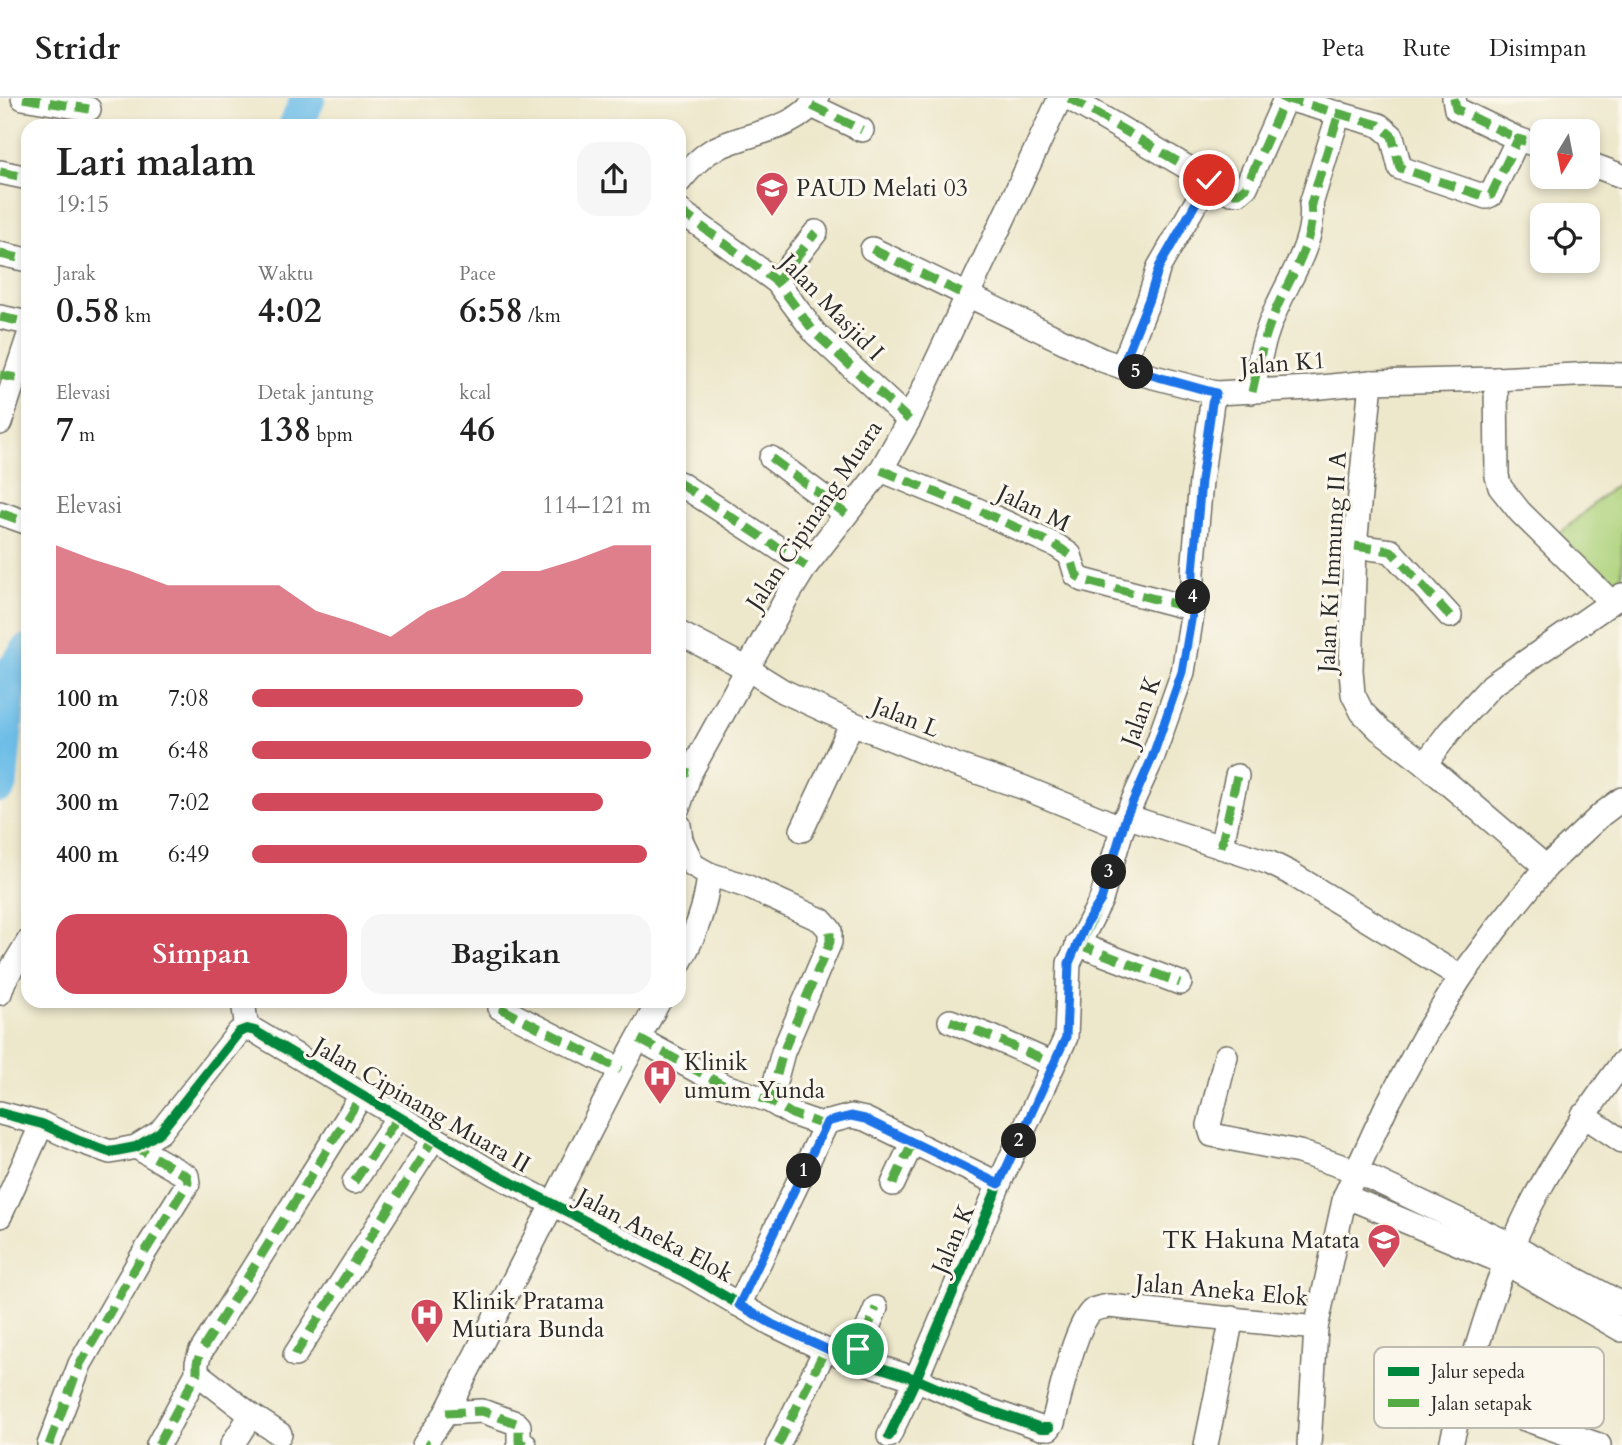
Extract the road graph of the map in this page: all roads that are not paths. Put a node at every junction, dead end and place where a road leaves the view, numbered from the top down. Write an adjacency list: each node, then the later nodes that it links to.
1 (23, 98): 6 (street)
2 (1284, 98): 7 (street); 16 (street)
3 (1454, 98): 9 (street)
4 (1055, 101): 16 (street); 23 (street, Jalan Cipinang Muara)
5 (814, 102): 8 (street); 13 (street)
6 (89, 111)
7 (1339, 113): 10 (street); 32 (street)
8 (862, 130)
9 (1530, 143)
10 (1530, 144)
11 (1600, 168): 15 (street)
12 (0, 172): 14 (street)
13 (686, 174)
14 (21, 176)
15 (1622, 176)
16 (1209, 180): 27 (street)
17 (686, 215): 22 (street, Jalan Masjid I)
18 (816, 232): 22 (street)
19 (872, 249): 23 (street, Jalan K1)
20 (0, 254): 21 (street)
21 (21, 258)
22 (777, 282): 34 (street, Jalan Masjid I)
23 (965, 295): 27 (street, Jalan K1); 34 (street, Jalan Cipinang Muara)
24 (0, 317): 25 (street)
25 (21, 322)
26 (21, 352): 29 (street)
27 (1122, 367): 33 (street, Jalan K1)
28 (1622, 375): 30 (street, Jalan K1)
29 (8, 377): 35 (street)
30 (1496, 379): 31 (street, Jalan K1); 44 (street)
31 (1371, 382): 32 (street, Jalan K1); 42 (street, Jalan Ki Immung II A)
32 (1252, 392): 33 (street, Jalan K1)
33 (1216, 393): 45 (street, Jalan K)
34 (909, 420): 37 (street, Jalan Cipinang Muara)
35 (0, 423)
36 (771, 458): 40 (street)
37 (881, 470): 40 (street, Jalan Cipinang Muara); 45 (street, Jalan M)
38 (686, 488): 43 (street)
39 (0, 513): 41 (street)
40 (846, 514): 43 (street, Jalan Cipinang Muara)
41 (21, 520)
42 (1355, 546): 46 (street); 50 (street, Jalan Ki Immung II A)
43 (806, 566): 48 (street, Jalan Cipinang Muara)
44 (1616, 598): 50 (street)
45 (1193, 609): 54 (street, Jalan K)
46 (1450, 615)
47 (686, 637): 48 (street, Jalan L)
48 (746, 668): 49 (street, Jalan L); 51 (street, Jalan Cipinang Muara)
49 (852, 723): 54 (street, Jalan L); 55 (street)
50 (1424, 764): 58 (street, Jalan Ki Immung II A)
51 (686, 769)
52 (1237, 776): 56 (street)
53 (1622, 799): 58 (street, Jalan Aneka Elok)
54 (1124, 822): 56 (street, Jalan L); 60 (street, Jalan K)
55 (802, 830)
56 (1222, 847): 63 (street, Jalan L)
57 (686, 850): 59 (street)
58 (1546, 867): 63 (street, Jalan Aneka Elok)
59 (709, 874): 61 (street); 77 (street)
60 (1077, 944): 64 (street); 74 (street, Jalan K)
61 (686, 951)
62 (21, 953): 65 (street)
63 (1461, 977): 87 (street, Jalan Aneka Elok)
64 (1180, 983)
65 (0, 993)
66 (244, 1008): 70 (street)
67 (500, 1008): 75 (street)
68 (655, 1008): 71 (street)
69 (950, 1021): 74 (street)
70 (247, 1029): 76 (street, Jalan Cipinang Muara II); 86 (street)
71 (639, 1038): 75 (street); 77 (street)
72 (1226, 1056): 87 (street)
73 (1622, 1063): 79 (street)
74 (1053, 1064): 90 (street, Jalan K)
75 (621, 1070): 92 (street)
76 (361, 1096): 80 (street, Jalan Cipinang Muara II); 105 (street)
77 (770, 1101): 81 (street)
78 (0, 1113): 82 (street)
79 (1583, 1115): 85 (street); 94 (street)
80 (398, 1117): 83 (street, Jalan Cipinang Muara II); 88 (street)
81 (827, 1122): 84 (street); 96 (street)
82 (42, 1124): 86 (street); 93 (street)
83 (434, 1138): 92 (street, Jalan Cipinang Muara II); 103 (street)
84 (913, 1141): 89 (street); 90 (street)
85 (1622, 1141)
86 (136, 1147): 114 (street)
87 (1356, 1171): 91 (street, Jalan Aneka Elok); 94 (street)
88 (354, 1182)
89 (893, 1184)
90 (999, 1184): 106 (street, Jalan K)
91 (1345, 1196): 94 (street); 99 (street, Jalan Aneka Elok)
92 (552, 1204): 96 (street, Jalan Aneka Elok); 107 (street)
93 (0, 1216)
94 (1511, 1255): 95 (street); 100 (street); 101 (street)
95 (1622, 1304)
96 (739, 1305): 102 (street, Jalan Aneka Elok)
97 (876, 1308): 104 (street)
98 (1233, 1318): 99 (street, Jalan Aneka Elok); 112 (street, Jalan Aneka Elok); 119 (street)
99 (1316, 1328): 120 (street)
100 (1622, 1330)
101 (1479, 1347)
102 (825, 1350): 104 (street, Jalan Aneka Elok); 118 (street)
103 (295, 1355)
104 (853, 1361): 106 (street, Jalan Aneka Elok)
105 (197, 1373): 108 (street); 115 (street)
106 (916, 1379): 111 (street, Jalan K); 112 (street, Jalan Aneka Elok)
107 (446, 1413): 113 (street); 117 (street)
108 (251, 1415): 110 (street); 116 (street)
109 (1550, 1428): 121 (street)
110 (280, 1434)
111 (889, 1436)
112 (1049, 1436)
113 (425, 1444)
114 (49, 1445)
115 (158, 1445)
116 (232, 1445)
117 (525, 1445)
118 (778, 1445)
119 (1206, 1445)
120 (1309, 1445)
121 (1599, 1445)

